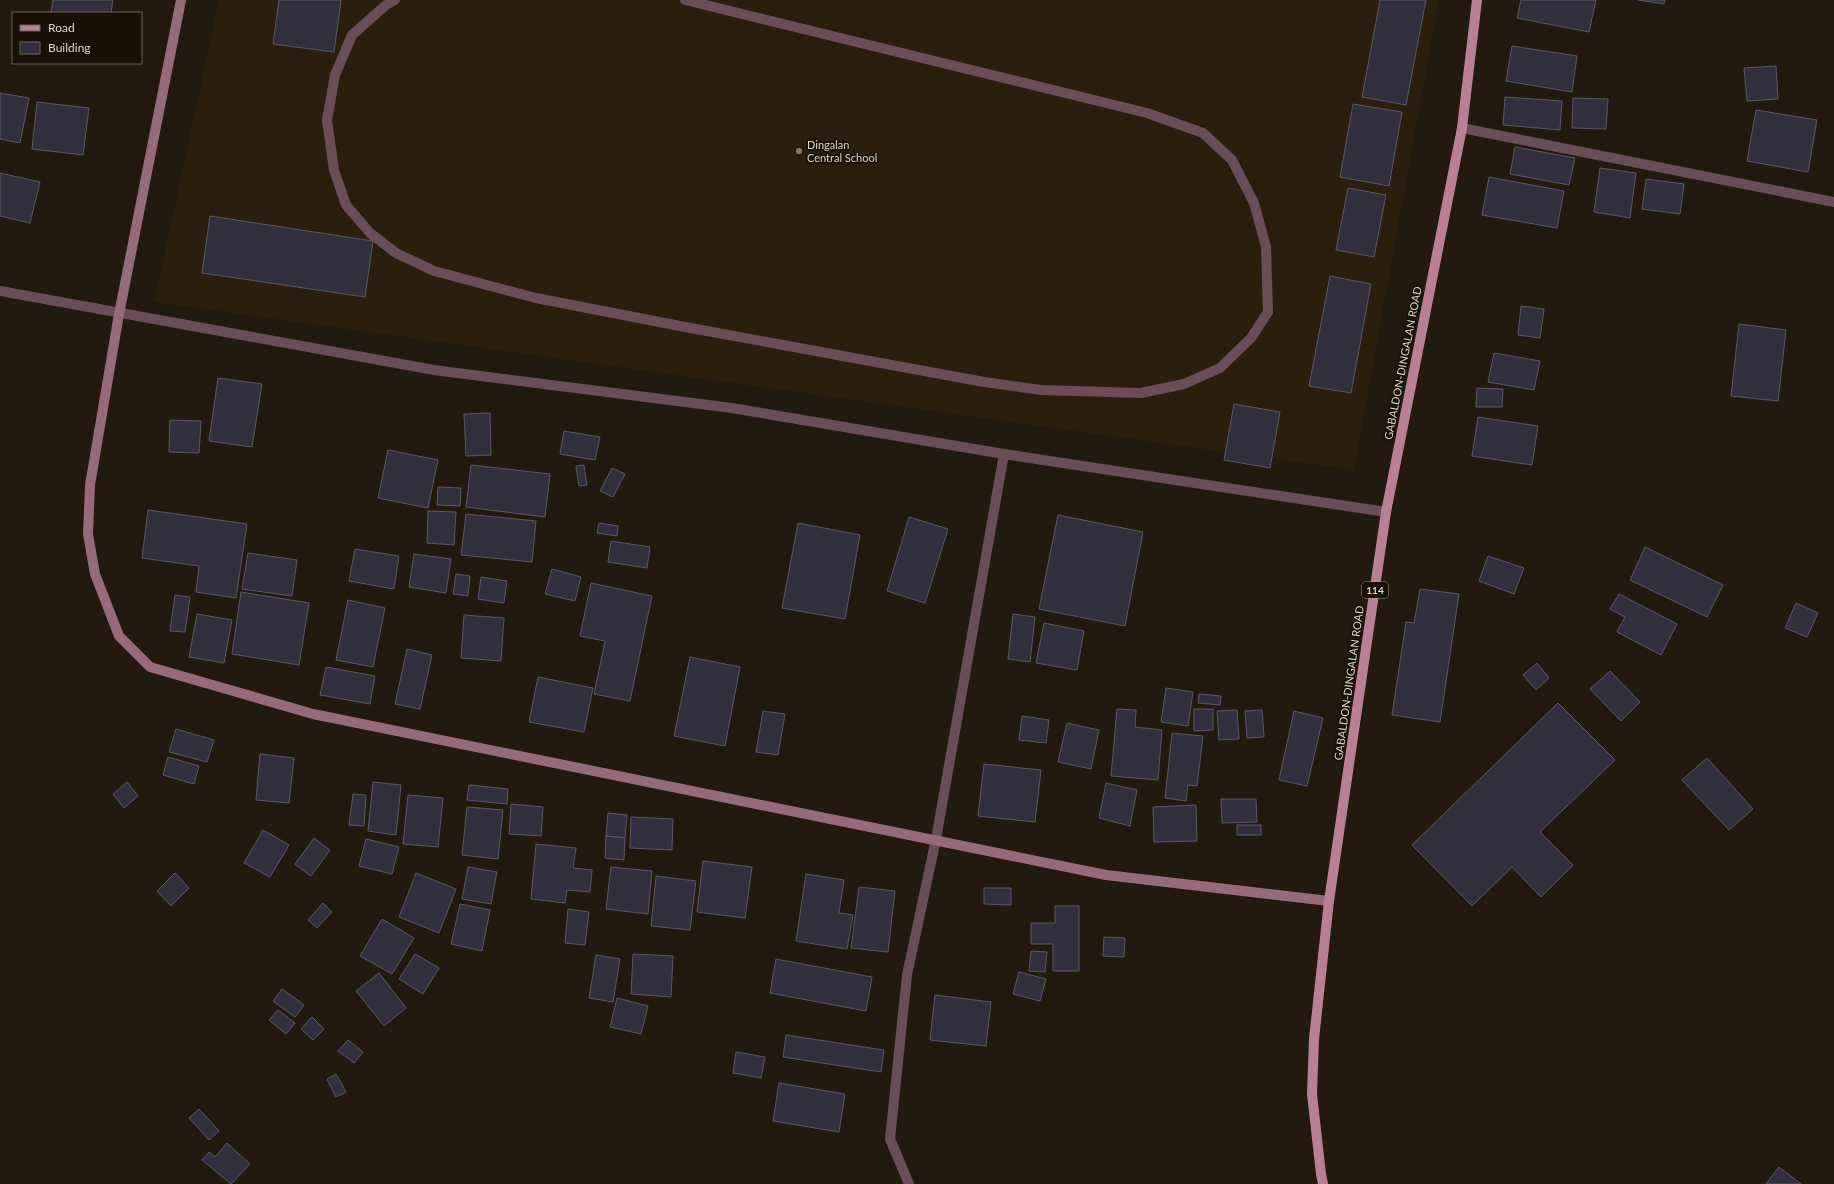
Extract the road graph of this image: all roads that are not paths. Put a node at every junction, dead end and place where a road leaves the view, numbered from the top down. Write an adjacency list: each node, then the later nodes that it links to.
1 (182, 0): 8 (street)
2 (395, 0): 4 (street)
3 (1478, 0): 5 (main road, GABALDON-DINGALAN ROAD / 114)
4 (691, 1)
5 (1462, 128): 6 (street); 10 (main road, GABALDON-DINGALAN ROAD / 114)
6 (1834, 202)
7 (0, 291): 8 (street)
8 (119, 314): 9 (street); 11 (street)
9 (1004, 454): 10 (street); 11 (street)
10 (1386, 512): 12 (main road, GABALDON-DINGALAN ROAD / 114)
11 (936, 839): 12 (street); 13 (street)
12 (1329, 901): 14 (main road, GABALDON-DINGALAN ROAD / 114)
13 (909, 1184)
14 (1323, 1184)

